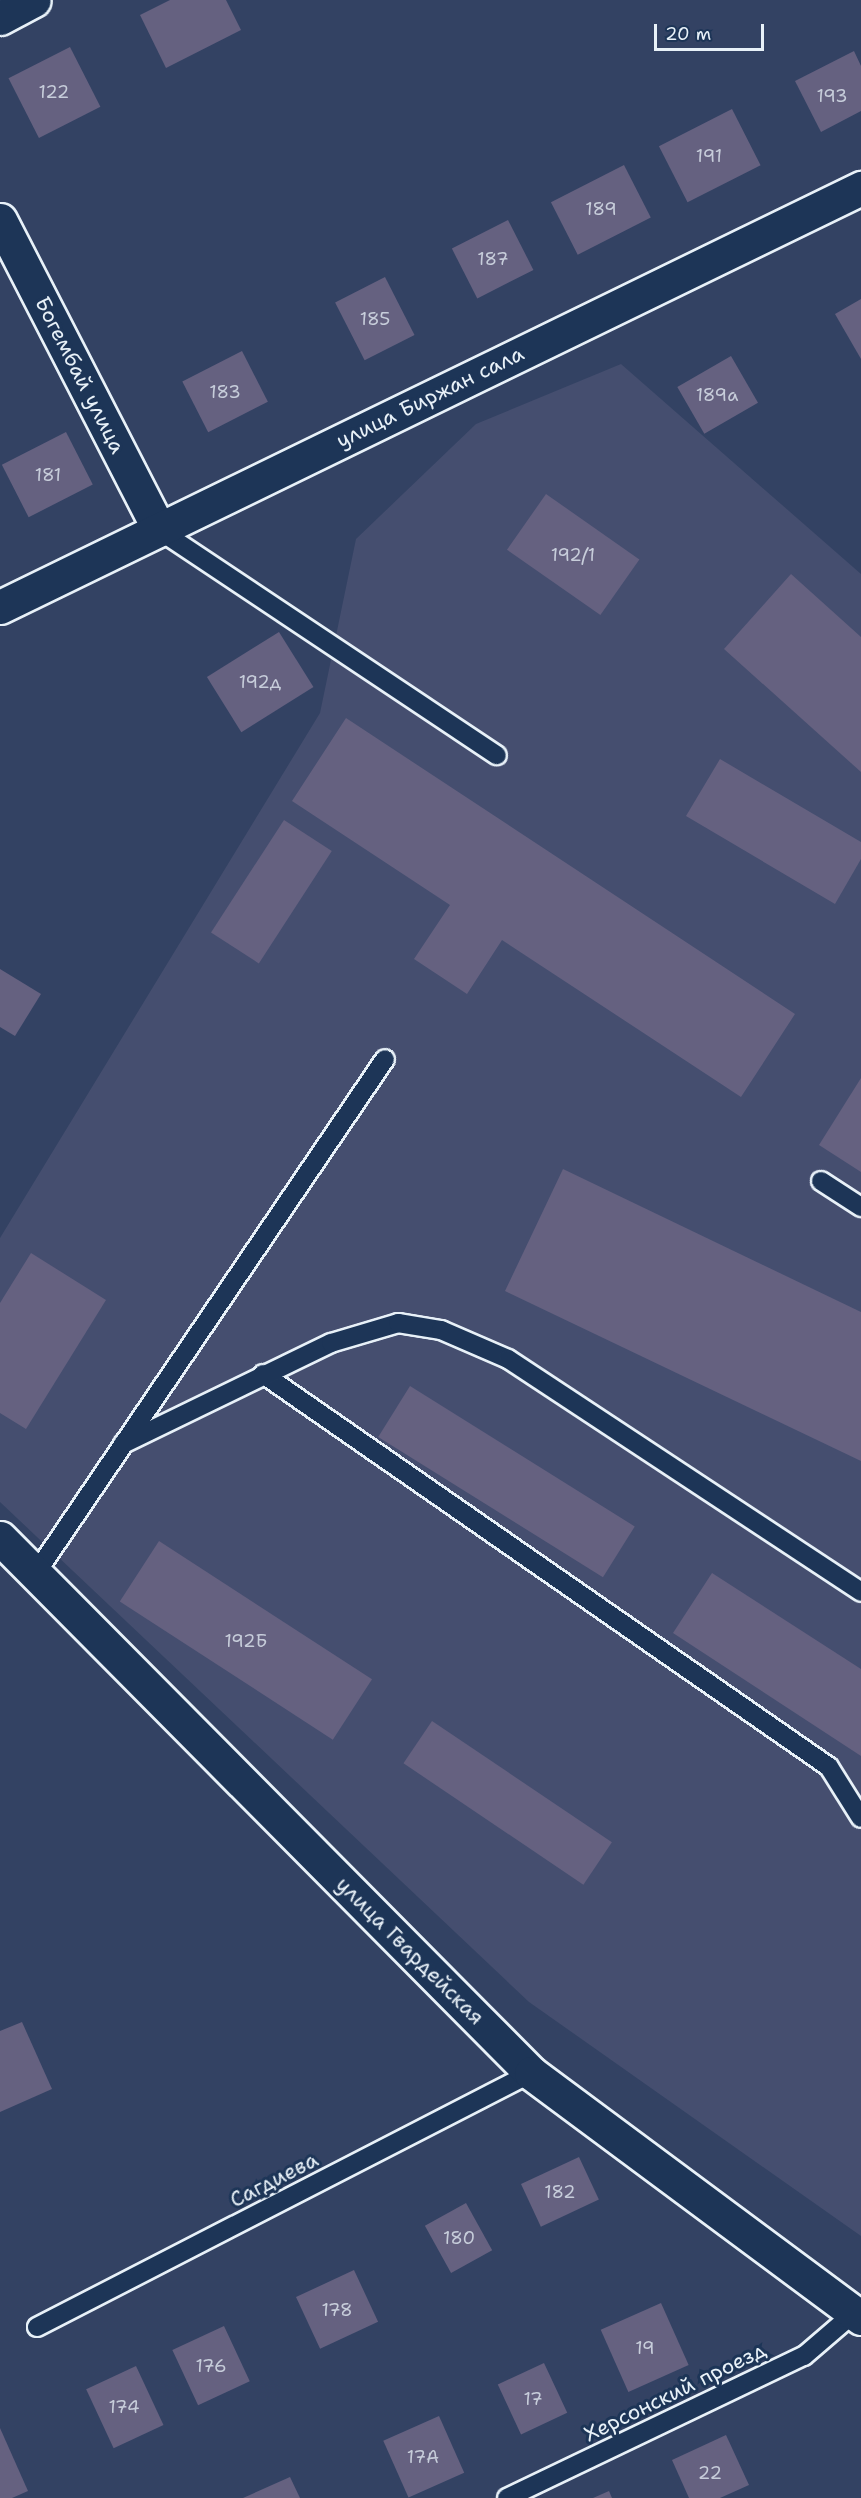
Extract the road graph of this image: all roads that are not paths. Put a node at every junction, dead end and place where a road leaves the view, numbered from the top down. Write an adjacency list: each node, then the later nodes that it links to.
1 (34, 0): 2 (street)
2 (0, 18)
3 (861, 188): 5 (street, улица Биржан сала)
4 (0, 220): 5 (street, Богембай улица)
5 (159, 530): 6 (street, улица Биржан сала); 7 (lane)
6 (0, 607)
7 (497, 755)
8 (384, 1059): 12 (lane)
9 (821, 1181): 10 (lane)
10 (861, 1207)
11 (263, 1374): 12 (lane); 15 (lane); 16 (lane)
12 (123, 1444): 14 (lane)
13 (0, 1538): 14 (street, улица Гвардейская)
14 (36, 1573): 17 (street, улица Гвардейская)
15 (861, 1592)
16 (861, 1818)
17 (531, 2073): 18 (street, улица Гвардейская); 19 (lane, Сагдиева)
18 (857, 2315): 20 (lane, Херсонский проезд)
19 (37, 2327)
20 (507, 2498)

